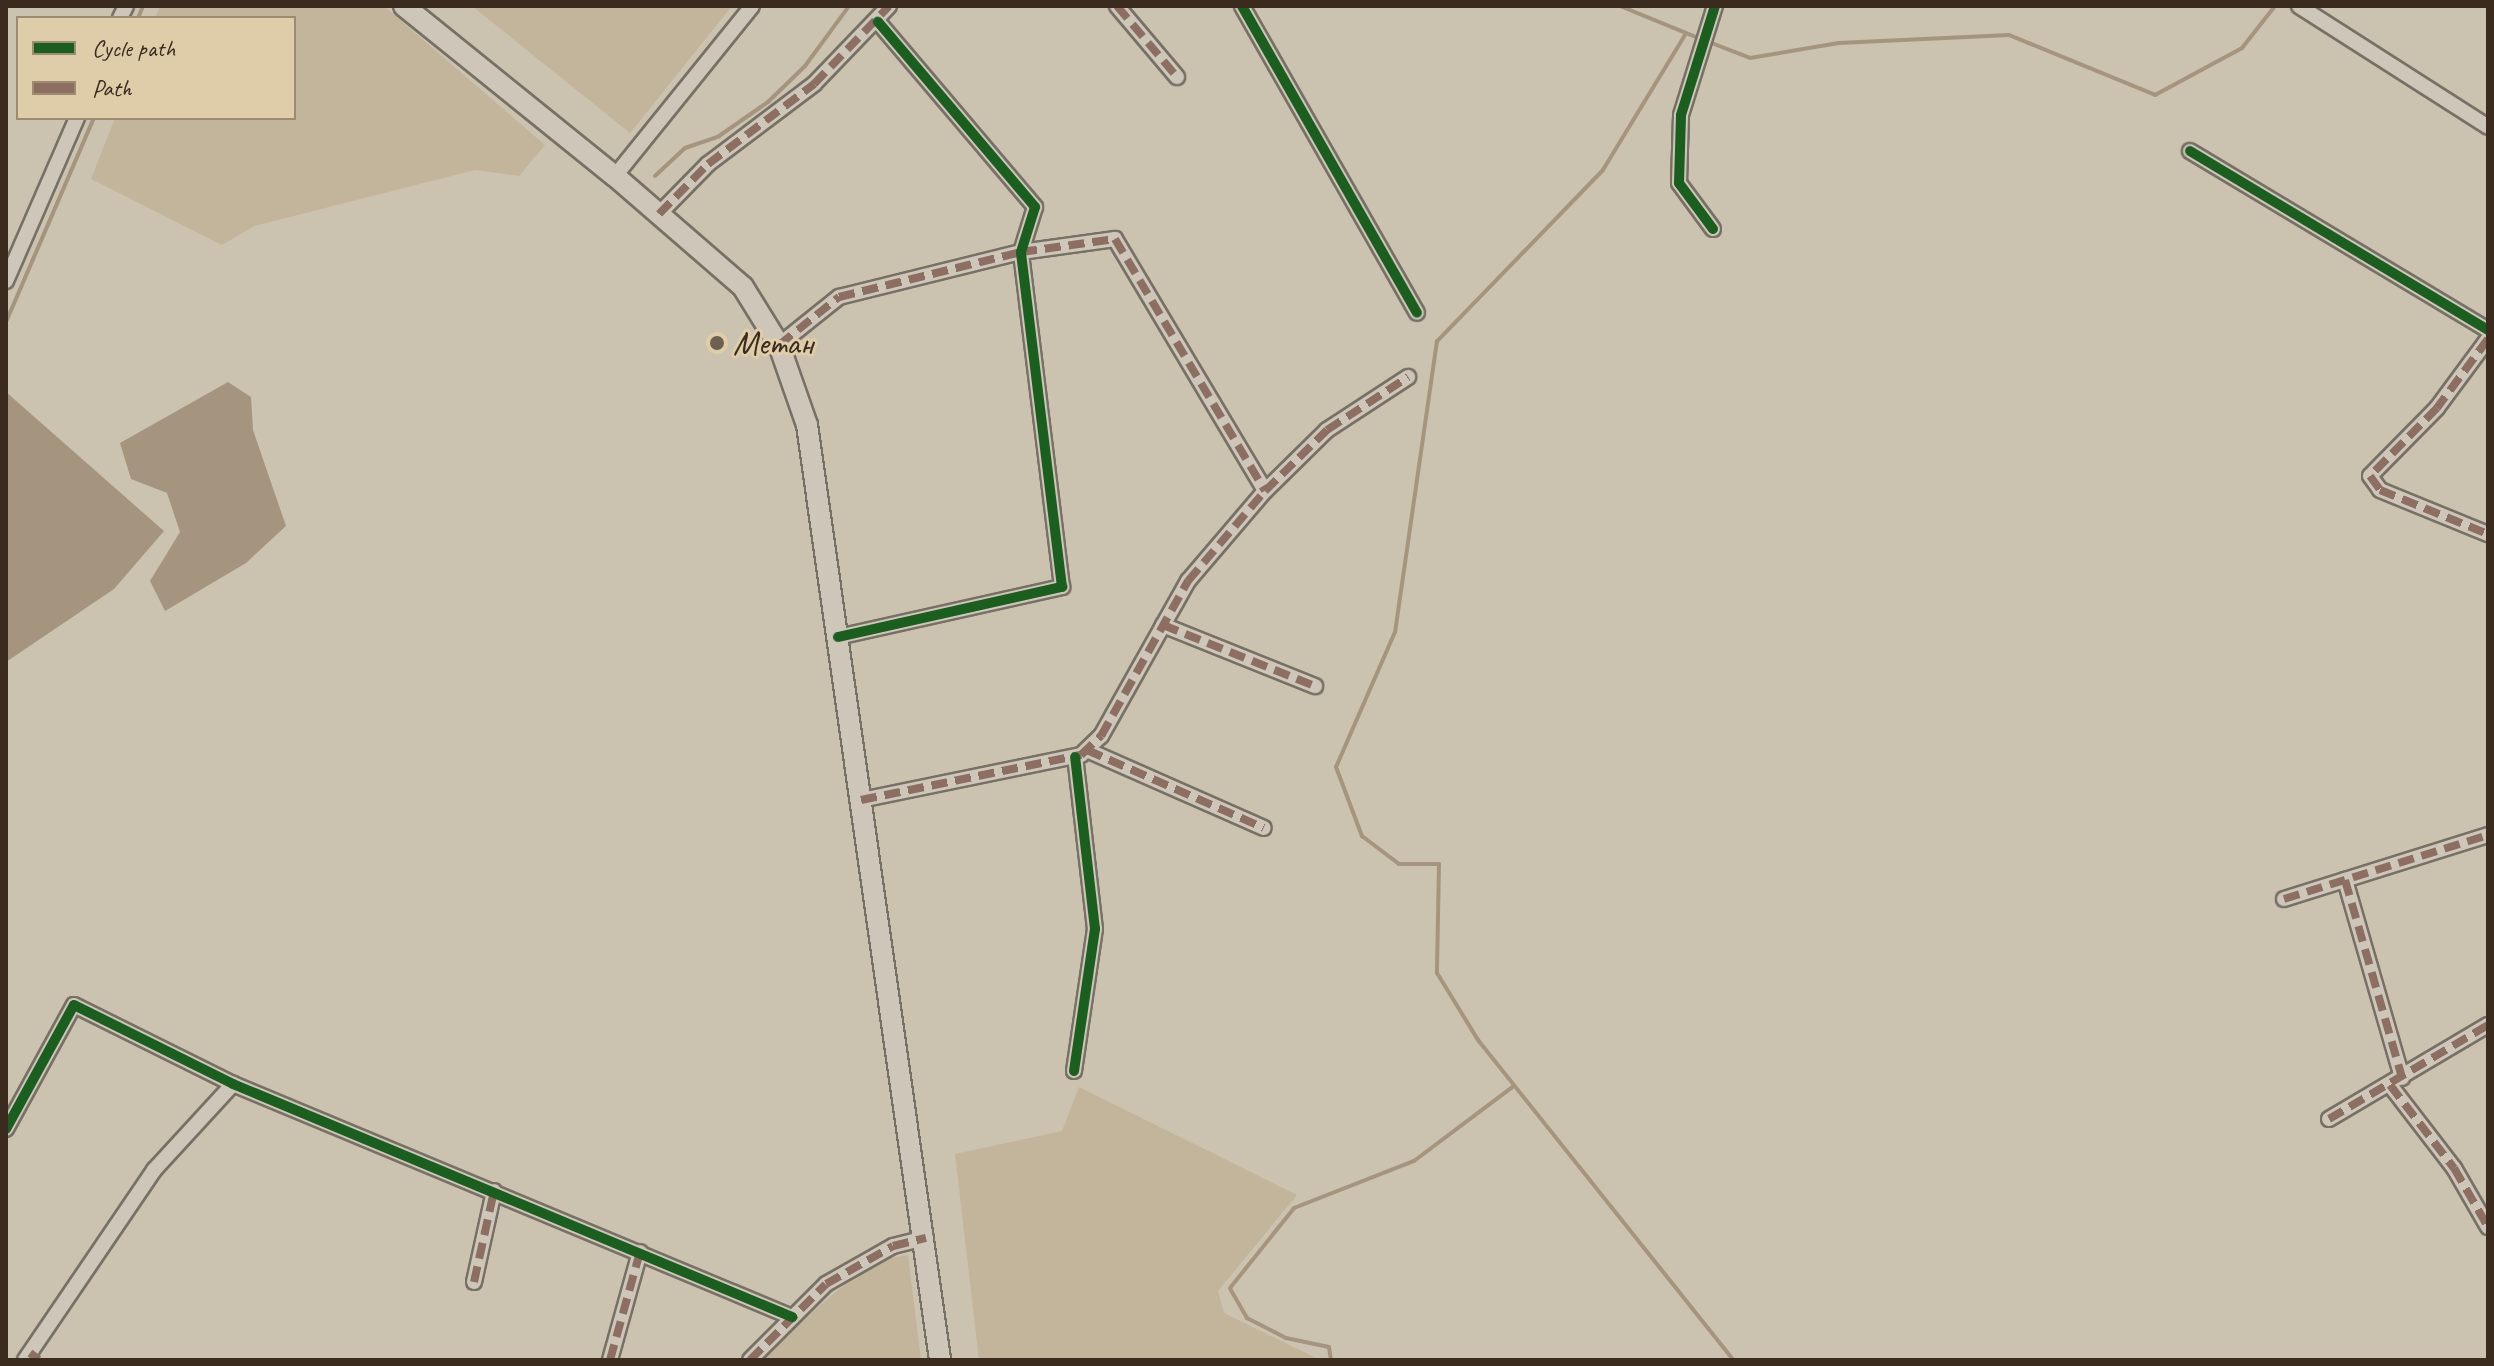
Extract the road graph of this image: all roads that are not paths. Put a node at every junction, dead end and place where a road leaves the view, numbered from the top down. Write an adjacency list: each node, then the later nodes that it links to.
1 (404, 6): 13 (main road)
2 (752, 6): 13 (street)
3 (889, 6): 8 (street)
4 (1117, 6): 9 (street)
5 (1242, 6): 18 (street)
6 (1715, 6): 15 (street)
7 (2299, 6): 11 (street)
8 (878, 22): 14 (street); 16 (street)
9 (1177, 77)
10 (76, 120): 17 (street)
11 (2488, 127)
12 (2190, 151): 19 (street)
13 (615, 176): 14 (main road)
14 (659, 214): 21 (main road)
15 (1713, 229)
16 (1021, 252): 21 (street); 23 (street); 26 (street)
17 (6, 281)
18 (1417, 313)
19 (2488, 330)
20 (2488, 339): 24 (street)
21 (779, 345): 26 (main road)
22 (1408, 377): 23 (street)
23 (1265, 491): 25 (street)
24 (2488, 534)
25 (1163, 625): 27 (street); 28 (street)
26 (838, 637): 29 (main road)
27 (1315, 686)
28 (1081, 753): 29 (street); 30 (street); 35 (street)
29 (861, 800): 42 (main road)
30 (1264, 828)
31 (2488, 835): 32 (street)
32 (2345, 880): 33 (street); 36 (street)
33 (2284, 899)
34 (2488, 1025): 36 (street)
35 (1074, 1071)
36 (2396, 1081): 38 (street); 41 (street)
37 (233, 1084): 39 (street); 40 (street); 46 (street)
38 (2329, 1119)
39 (6, 1129)
40 (494, 1191): 43 (street); 44 (street)
41 (2488, 1227)
42 (926, 1238): 45 (street); 49 (main road)
43 (640, 1252): 45 (street); 47 (street)
44 (474, 1282)
45 (792, 1317): 48 (street)
46 (31, 1358)
47 (610, 1360)
48 (750, 1360)
49 (940, 1360)

